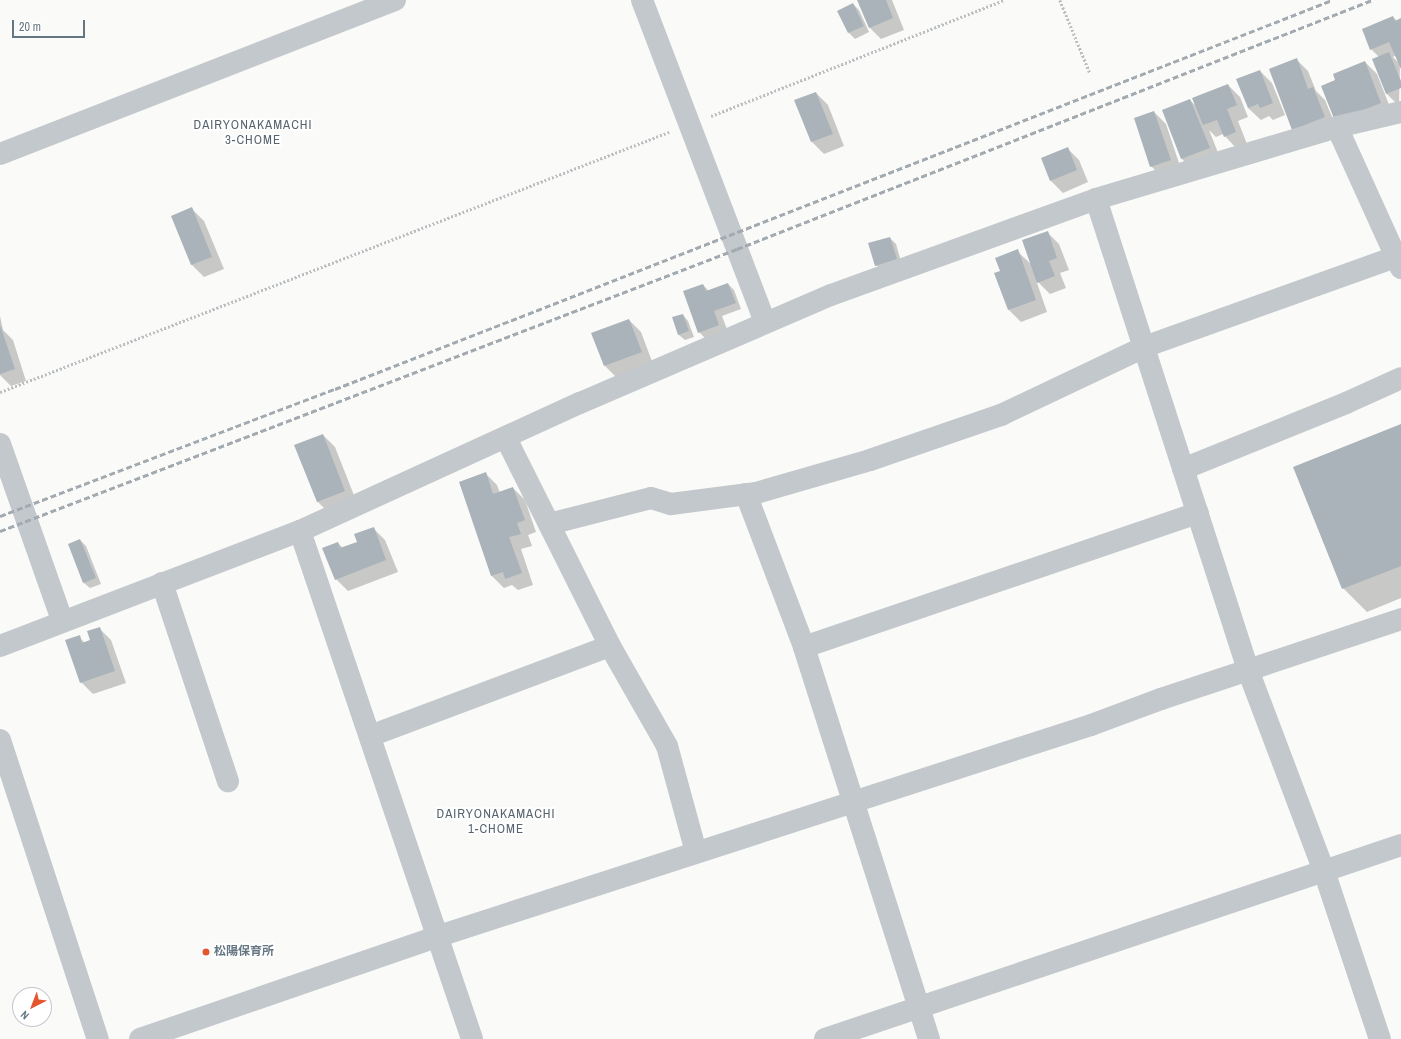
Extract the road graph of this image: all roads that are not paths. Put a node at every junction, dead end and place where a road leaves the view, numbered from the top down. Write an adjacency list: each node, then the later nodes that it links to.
1 (395, 0): 5 (street)
2 (642, 0): 9 (street)
3 (1401, 112): 4 (street)
4 (1337, 127): 6 (street); 7 (street)
5 (0, 154)
6 (1096, 199): 9 (street); 10 (street)
7 (1394, 232): 8 (street)
8 (1398, 262): 10 (street)
9 (765, 322): 12 (street)
10 (1144, 346): 14 (street); 15 (street)
11 (1401, 378): 14 (street)
12 (506, 438): 17 (street); 18 (street)
13 (0, 444): 21 (street)
14 (1184, 469): 16 (street)
15 (746, 494): 17 (street); 24 (street)
16 (1198, 513): 24 (street); 25 (street)
17 (549, 524): 23 (street)
18 (300, 531): 19 (street); 26 (street)
19 (162, 583): 21 (street); 28 (street)
20 (1401, 619): 25 (street)
21 (62, 620): 22 (street)
22 (0, 646)
23 (610, 646): 26 (street); 31 (street)
24 (804, 647): 29 (street)
25 (1248, 670): 29 (street); 32 (street)
26 (370, 736): 33 (street)
27 (0, 740): 35 (street)
28 (228, 781)
29 (852, 802): 31 (street); 34 (street)
30 (1401, 845): 32 (street)
31 (696, 852): 33 (street)
32 (1324, 871): 34 (street); 40 (street)
33 (439, 936): 36 (street); 37 (street)
34 (918, 1008): 38 (street); 39 (street)
35 (98, 1039)
36 (140, 1039)
37 (472, 1039)
38 (825, 1039)
39 (929, 1039)
40 (1380, 1039)

